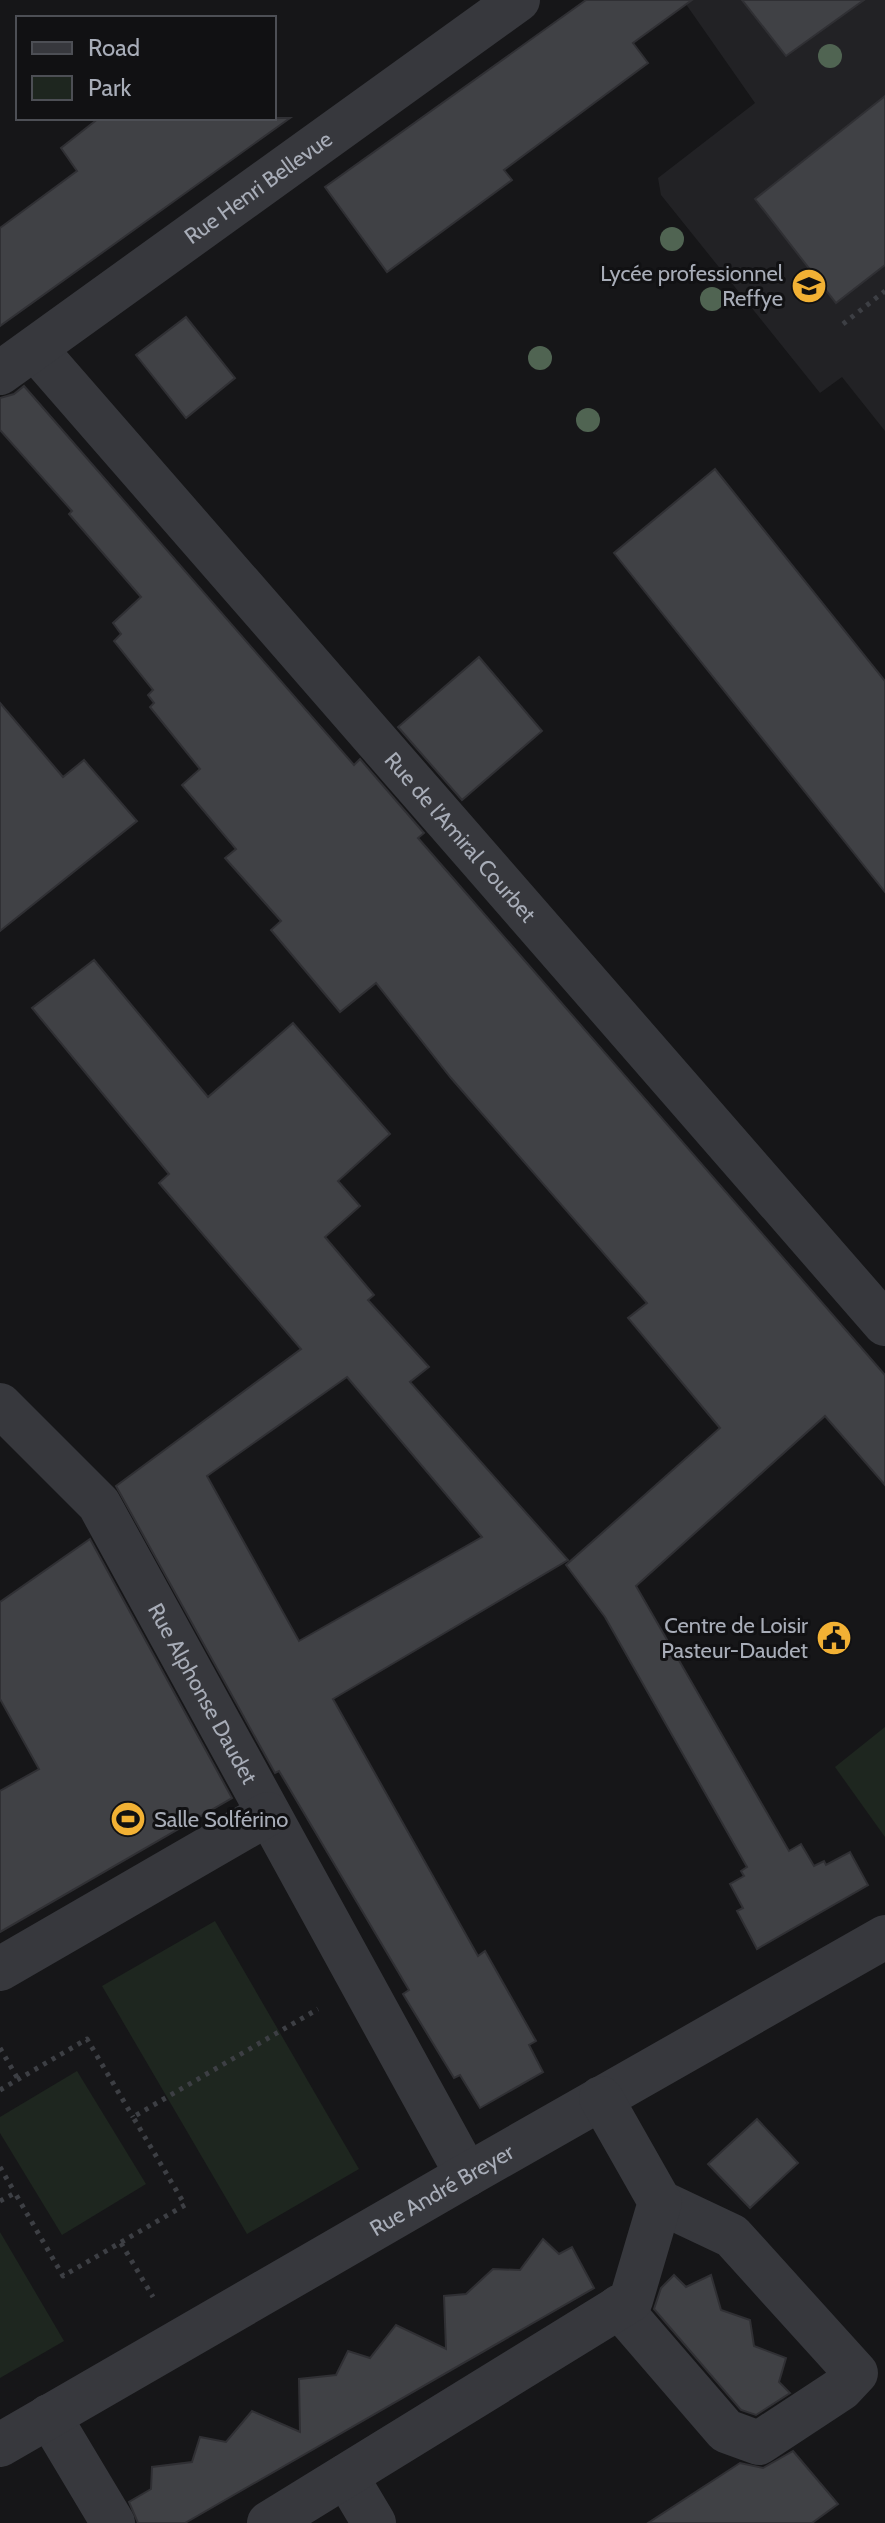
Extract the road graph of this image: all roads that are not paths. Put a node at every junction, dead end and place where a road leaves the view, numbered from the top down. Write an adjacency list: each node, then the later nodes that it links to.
1 (518, 0): 2 (street, Rue Henri Bellevue)
2 (36, 350): 3 (street, Rue Henri Bellevue); 4 (street, Rue de l'Amiral Courbet)
3 (0, 373)
4 (885, 1324)
5 (0, 1405): 6 (street, Rue Alphonse Daudet)
6 (268, 1814): 8 (street); 10 (street, Rue Alphonse Daudet)
7 (885, 1937): 9 (street, Rue André Breyer)
8 (0, 1969)
9 (601, 2098): 10 (street, Rue André Breyer); 11 (street)
10 (467, 2175): 13 (street, Rue André Breyer)
11 (660, 2202): 12 (street); 12 (street)
12 (619, 2307): 15 (street)
13 (49, 2416): 14 (street, Rue André Breyer); 16 (street)
14 (0, 2445)
15 (346, 2476): 17 (street); 18 (street)
16 (113, 2523)
17 (269, 2523)
18 (374, 2523)

